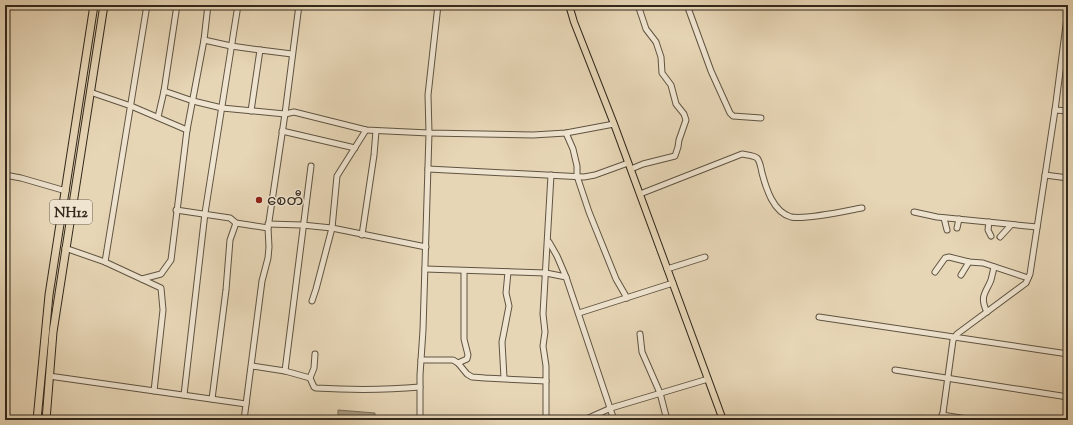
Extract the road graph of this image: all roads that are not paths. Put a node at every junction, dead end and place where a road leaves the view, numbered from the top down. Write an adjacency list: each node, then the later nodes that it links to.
1 (94, 5): 47 (highway, NH12)
2 (104, 5): 20 (highway, NH12)
3 (147, 5): 22 (street)
4 (177, 5): 19 (street)
5 (208, 5): 15 (street)
6 (238, 5): 16 (street)
7 (299, 5): 18 (street)
8 (438, 5): 35 (street)
9 (497, 5): 10 (street)
10 (510, 5)
11 (569, 5): 30 (main road)
12 (638, 5): 41 (street)
13 (687, 5): 29 (street)
14 (1068, 10): 24 (street)
15 (204, 40): 16 (street); 21 (street)
16 (231, 46): 17 (street); 23 (street)
17 (260, 50): 18 (street); 25 (street)
18 (292, 54): 27 (street)
19 (164, 91): 21 (street); 28 (street)
20 (90, 92): 22 (street); 69 (highway, NH12)
21 (193, 101): 23 (street); 31 (street)
22 (131, 106): 28 (street); 71 (street)
23 (222, 108): 25 (street); 52 (street)
24 (1055, 110): 26 (street); 42 (street)
25 (251, 111): 27 (street)
26 (1068, 111)
27 (285, 114): 32 (street); 33 (street)
28 (158, 117): 31 (street)
29 (761, 118)
30 (614, 124): 36 (street); 38 (main road)
31 (187, 130): 50 (street)
32 (366, 130): 34 (street); 37 (street)
33 (282, 131): 37 (street); 59 (street)
34 (376, 131): 35 (street); 64 (street)
35 (429, 133): 36 (street); 40 (street)
36 (566, 133): 45 (street)
37 (355, 148): 60 (street)
38 (628, 162): 41 (main road); 45 (street)
39 (311, 166): 57 (street)
40 (428, 169): 44 (street); 68 (street)
41 (630, 169): 48 (main road)
42 (1045, 174): 46 (street); 62 (street)
43 (5, 175): 47 (street)
44 (551, 175): 45 (street); 67 (street)
45 (577, 176): 85 (street)
46 (1068, 178)
47 (66, 191): 114 (highway, NH12)
48 (640, 194): 49 (street); 75 (main road)
49 (862, 208)
50 (176, 210): 52 (street); 82 (street)
51 (914, 212): 53 (street)
52 (205, 214): 56 (street); 108 (street)
53 (944, 218): 54 (street); 63 (street)
54 (959, 219): 55 (street); 61 (street)
55 (989, 222): 58 (street); 65 (street)
56 (236, 223): 59 (street); 110 (street)
57 (302, 225): 59 (street); 60 (street); 98 (street)
58 (1011, 225): 62 (street); 66 (street)
59 (268, 226): 96 (street)
60 (332, 228): 64 (street); 86 (street)
61 (957, 228)
62 (1037, 228): 83 (street)
63 (947, 230)
64 (362, 235): 68 (street)
65 (991, 236)
66 (1000, 237)
67 (548, 241): 79 (street); 81 (street)
68 (426, 247): 74 (street)
69 (65, 248): 71 (street); 99 (highway, NH12)
70 (705, 257): 75 (street)
71 (104, 262): 82 (street)
72 (969, 262): 73 (street); 78 (street); 80 (street)
73 (994, 267): 83 (street); 87 (street)
74 (425, 269): 76 (street); 94 (street)
75 (667, 269): 84 (main road)
76 (464, 271): 77 (street); 95 (street)
77 (508, 272): 79 (street); 101 (street)
78 (934, 272)
79 (546, 274): 81 (street); 104 (street)
80 (961, 275)
81 (566, 277): 88 (street)
82 (142, 278): 106 (street)
83 (1028, 278): 87 (street)
84 (673, 283): 85 (street); 103 (main road)
85 (627, 298): 88 (street)
86 (312, 301)
87 (987, 312): 91 (street)
88 (579, 313): 112 (street)
89 (820, 317): 91 (street)
90 (640, 334): 107 (street)
91 (955, 337): 93 (street); 102 (street)
92 (315, 354): 100 (street)
93 (1068, 354)
94 (421, 360): 95 (street); 105 (street)
95 (458, 363): 101 (street)
96 (252, 366): 98 (street); 111 (street)
97 (895, 370): 102 (street)
98 (285, 371): 100 (street)
99 (49, 376): 106 (street); 115 (highway, NH12)
100 (310, 378): 105 (street)
101 (504, 378): 104 (street)
102 (948, 378): 109 (street); 113 (street)
103 (708, 379): 107 (street); 122 (main road)
104 (546, 381): 118 (street)
105 (420, 387): 117 (street)
106 (154, 391): 108 (street)
107 (660, 393): 112 (street); 121 (street)
108 (184, 395): 110 (street)
109 (1068, 397)
110 (212, 400): 111 (street)
111 (246, 404): 116 (street)
112 (611, 408): 119 (street); 120 (street)
113 (942, 418): 123 (street)
114 (37, 420)
115 (46, 420)
116 (244, 420)
117 (420, 420)
118 (546, 420)
119 (584, 420)
120 (614, 420)
121 (667, 420)
122 (724, 420)
123 (973, 420)

